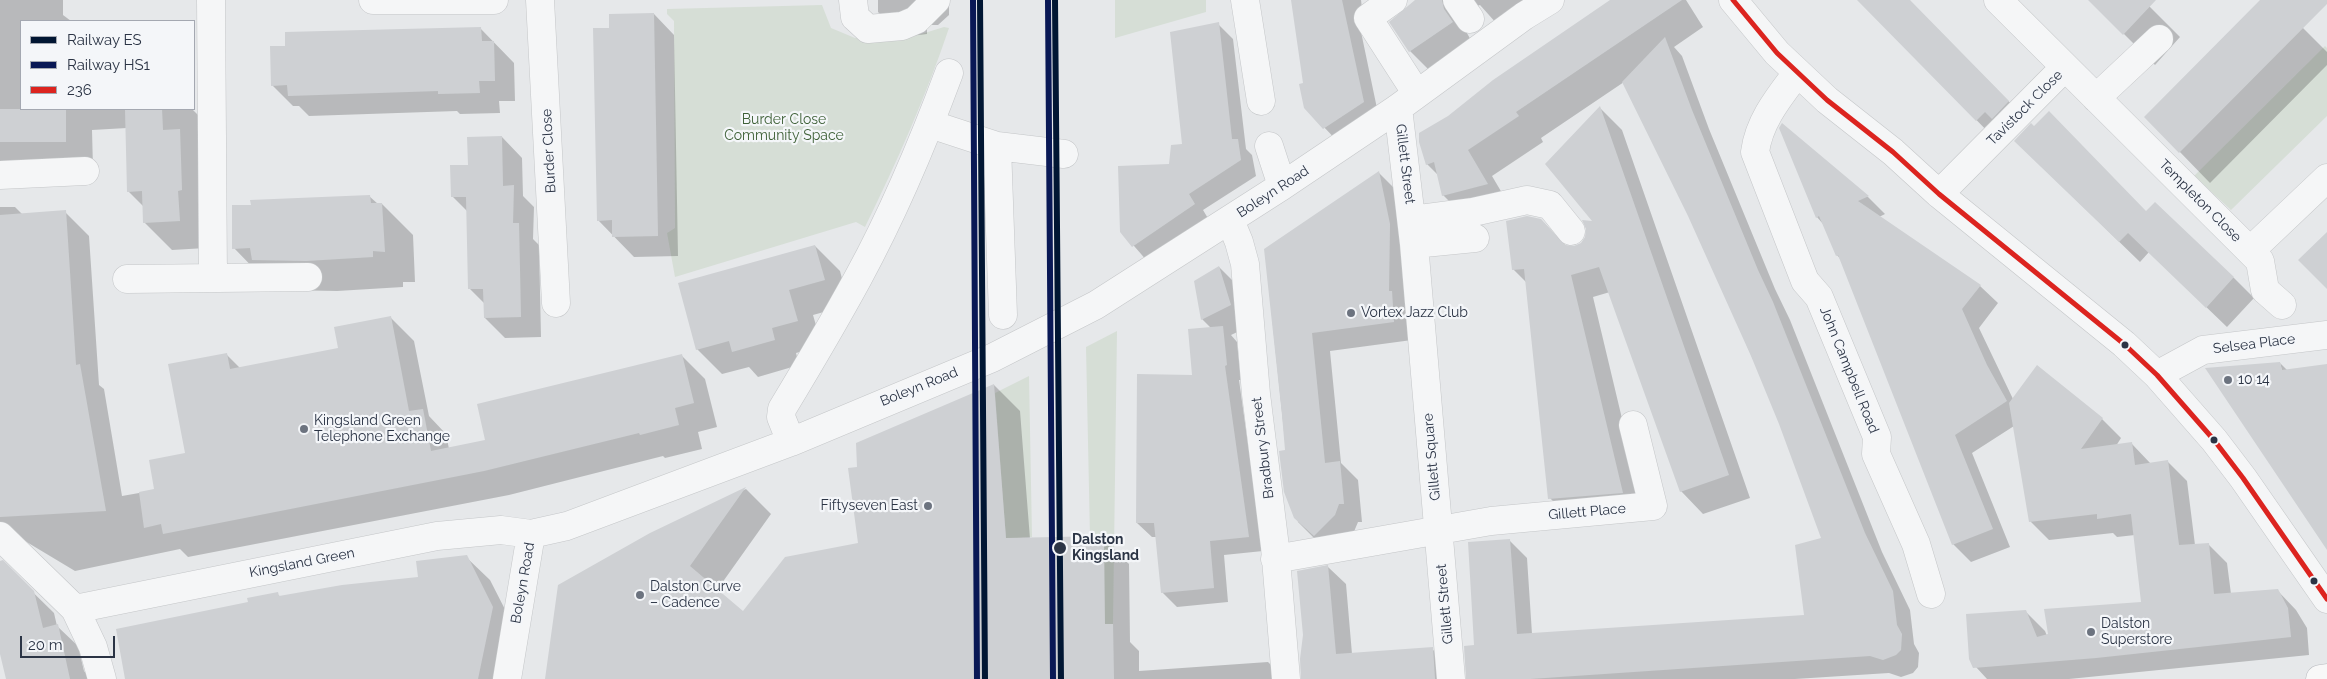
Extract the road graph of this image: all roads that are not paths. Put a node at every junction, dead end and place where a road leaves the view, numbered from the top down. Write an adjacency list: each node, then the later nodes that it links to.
1 (211, 0): 33 (street)
2 (373, 0): 3 (street)
3 (494, 0)
4 (540, 0): 37 (street, Burder Close)
5 (853, 0): 6 (street)
6 (936, 0)
7 (1245, 0): 17 (street)
8 (1393, 0): 18 (street)
9 (1550, 0): 18 (street, Boleyn Road)
10 (1732, 0): 15 (street)
11 (1998, 0): 13 (street, Tavistock Close)
12 (2160, 40): 16 (street)
13 (2065, 67): 16 (street, Templeton Close); 27 (street, Tavistock Close)
14 (949, 73): 19 (street)
15 (1797, 73): 27 (street); 47 (street, John Campbell Road)
16 (2096, 98): 32 (street, Templeton Close)
17 (1260, 101)
18 (1407, 101): 26 (street, Boleyn Road); 30 (street, Gillett Street)
19 (930, 124): 20 (street); 42 (street)
20 (997, 146): 22 (street); 38 (street)
21 (1269, 146): 26 (street)
22 (1064, 154)
23 (84, 171): 24 (street)
24 (0, 174)
25 (2327, 178): 32 (street, Templeton Close)
26 (1282, 186): 28 (street, Boleyn Road)
27 (1938, 194): 40 (street)
28 (1230, 220): 42 (street, Boleyn Road); 46 (street, Bradbury Street)
29 (1571, 231): 30 (street)
30 (1413, 232): 31 (street); 43 (street, Gillett Square)
31 (1475, 238)
32 (2250, 250): 36 (street)
33 (213, 276): 34 (street); 35 (street)
34 (308, 277)
35 (127, 279)
36 (2268, 297)
37 (556, 303)
38 (1003, 315)
39 (2327, 335): 40 (street, Selsea Place)
40 (2157, 375): 48 (street)
41 (1633, 425): 43 (street, Gillett Place)
42 (791, 442): 44 (street, Boleyn Road)
43 (1438, 530): 46 (street); 54 (street, Gillett Street)
44 (531, 534): 49 (street, Kingsland Green); 52 (street, Boleyn Road)
45 (0, 536): 49 (street)
46 (1275, 559): 53 (street, Bradbury Street)
47 (1931, 594)
48 (2327, 600)
49 (75, 609): 51 (street)
50 (2327, 678): 55 (highway)
51 (102, 679)
52 (507, 679)
53 (1286, 679)
54 (1451, 679)
55 (2320, 679)

